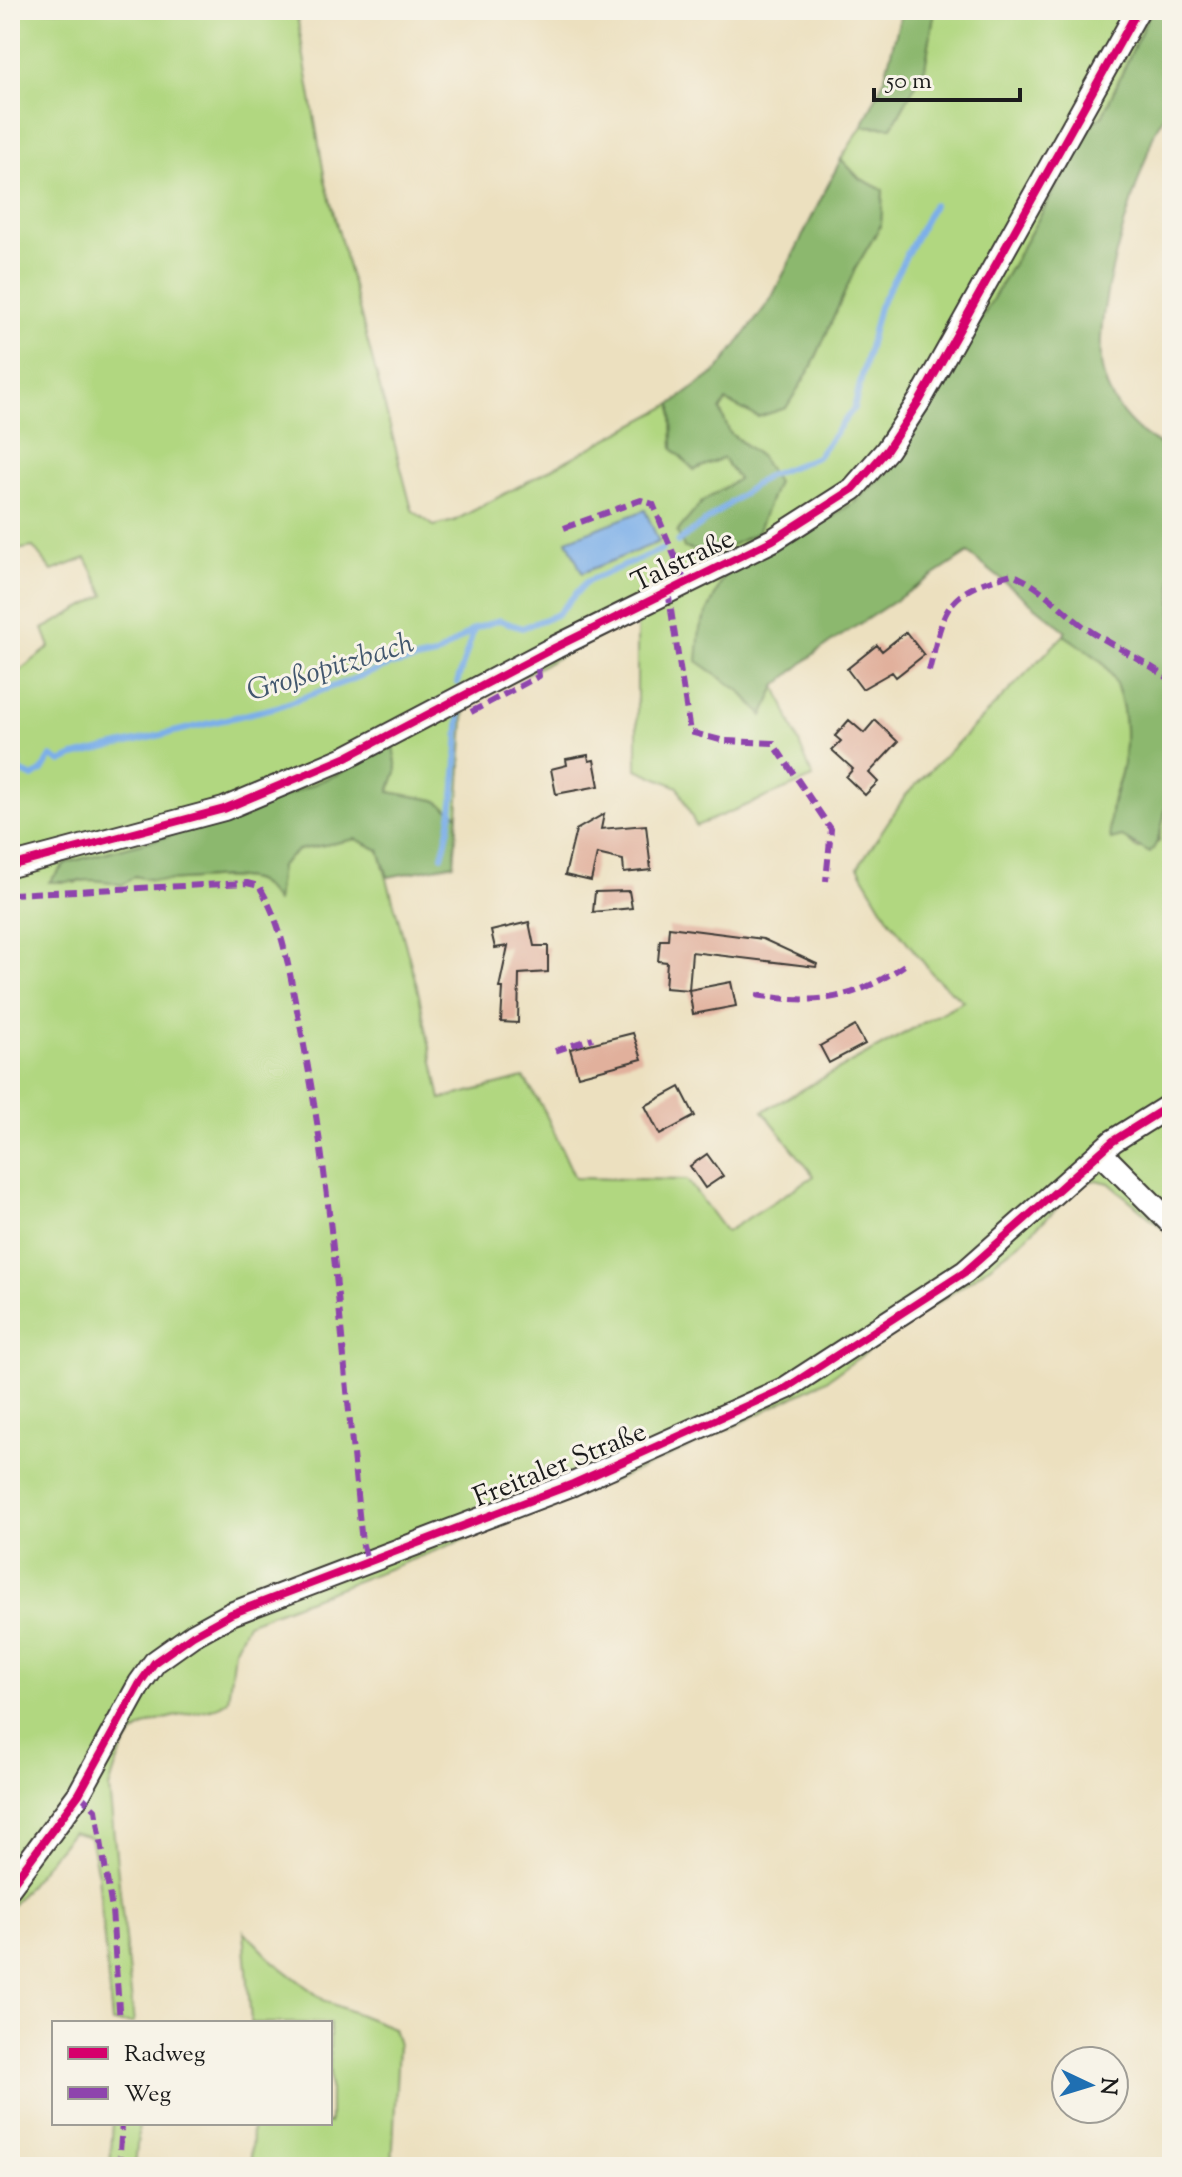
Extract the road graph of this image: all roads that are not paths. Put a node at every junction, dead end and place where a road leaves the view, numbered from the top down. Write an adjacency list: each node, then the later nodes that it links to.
1 (1138, 10): 2 (street, Talstraße)
2 (10, 866)
3 (1172, 1104): 4 (street, Freitaler Straße)
4 (1100, 1152): 5 (street); 6 (street, Freitaler Straße)
5 (1172, 1224)
6 (10, 1887)

